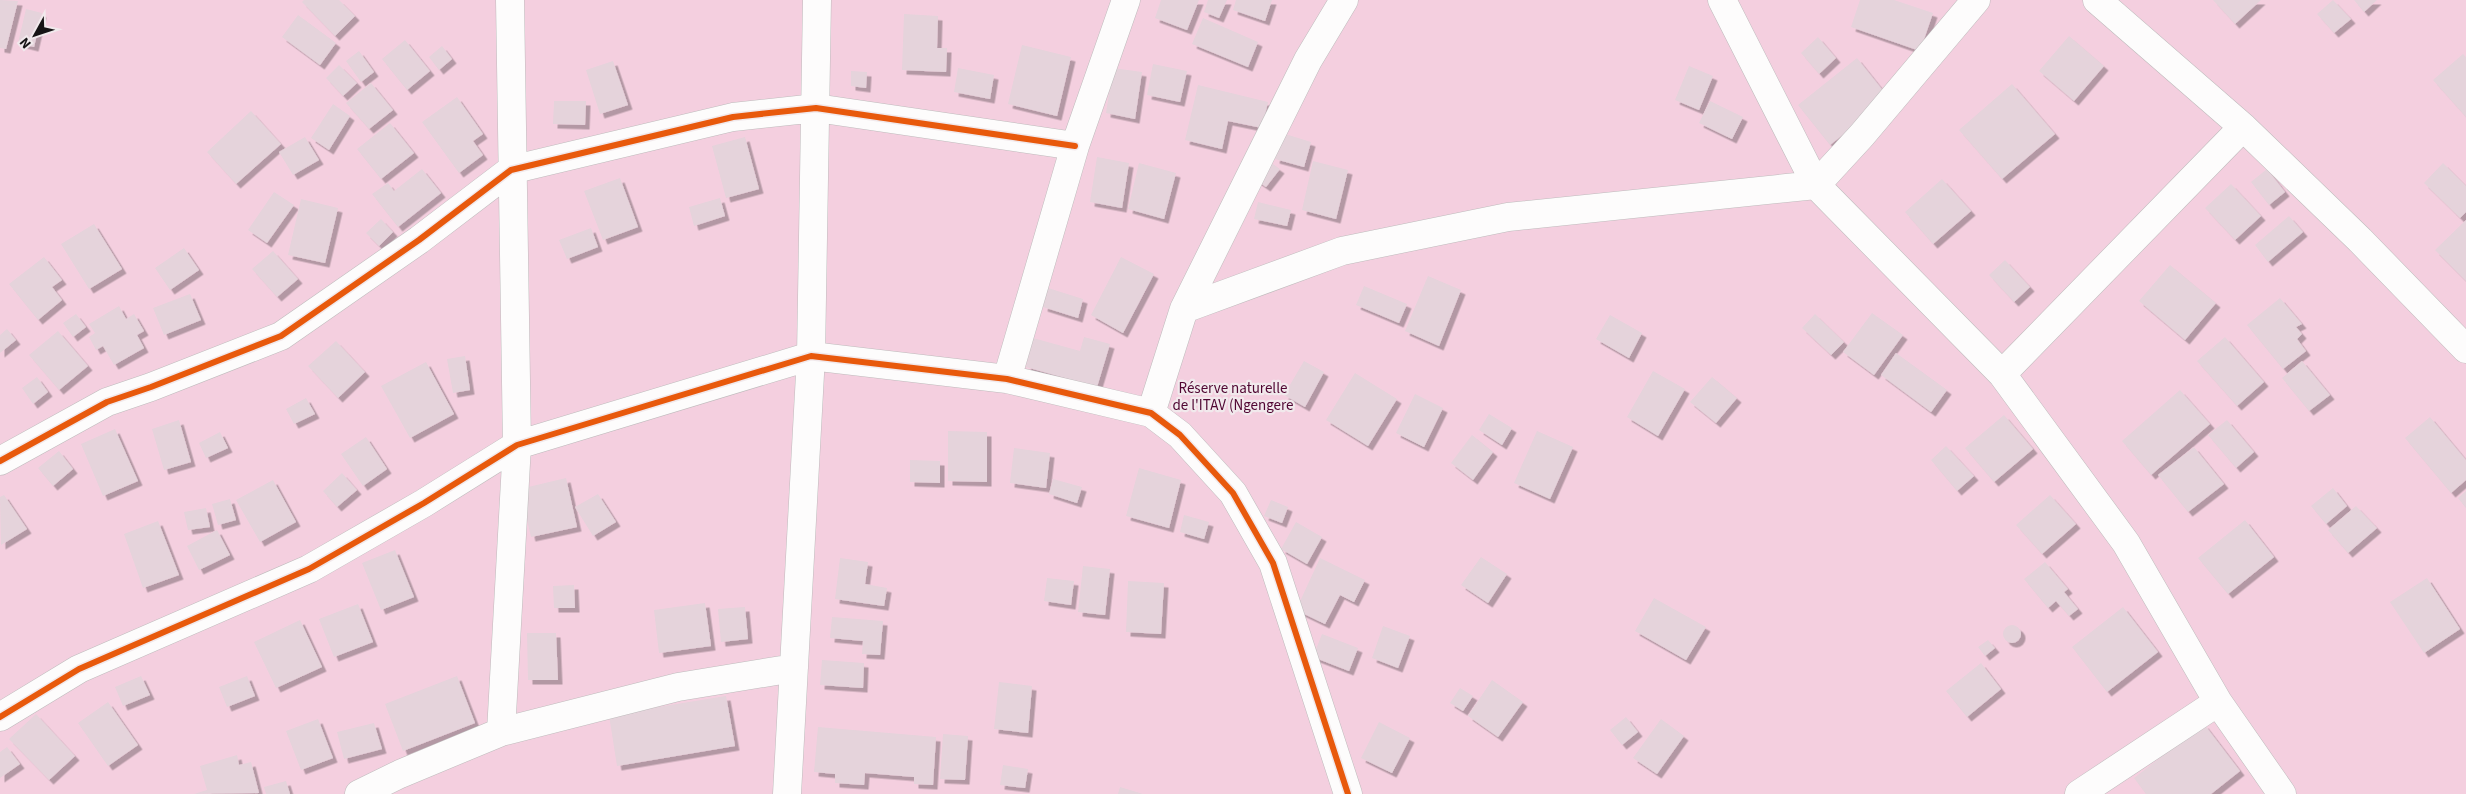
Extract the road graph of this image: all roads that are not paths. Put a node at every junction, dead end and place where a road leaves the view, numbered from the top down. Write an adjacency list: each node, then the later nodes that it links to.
1 (510, 0): 11 (street)
2 (817, 0): 8 (street)
3 (1126, 0): 10 (street)
4 (1344, 0): 13 (street)
5 (1722, 0): 12 (street)
6 (1976, 0): 12 (street)
7 (2097, 0): 9 (street)
8 (816, 108): 10 (street); 11 (street); 15 (street)
9 (2243, 127): 14 (street); 16 (street)
10 (1075, 146): 17 (street)
11 (512, 170): 19 (street); 20 (street)
12 (1816, 185): 13 (street); 16 (street)
13 (1184, 309): 18 (street)
14 (2466, 349)
15 (811, 356): 17 (street); 19 (street); 21 (street)
16 (2002, 374): 22 (street)
17 (1007, 379): 18 (street)
18 (1151, 412): 27 (street)
19 (517, 445): 23 (street); 24 (street)
20 (0, 461)
21 (794, 668): 24 (street); 26 (street)
22 (2218, 702): 28 (street); 29 (street)
23 (0, 717)
24 (501, 732): 25 (street)
25 (359, 794)
26 (787, 794)
27 (1348, 794)
28 (2079, 794)
29 (2282, 794)

